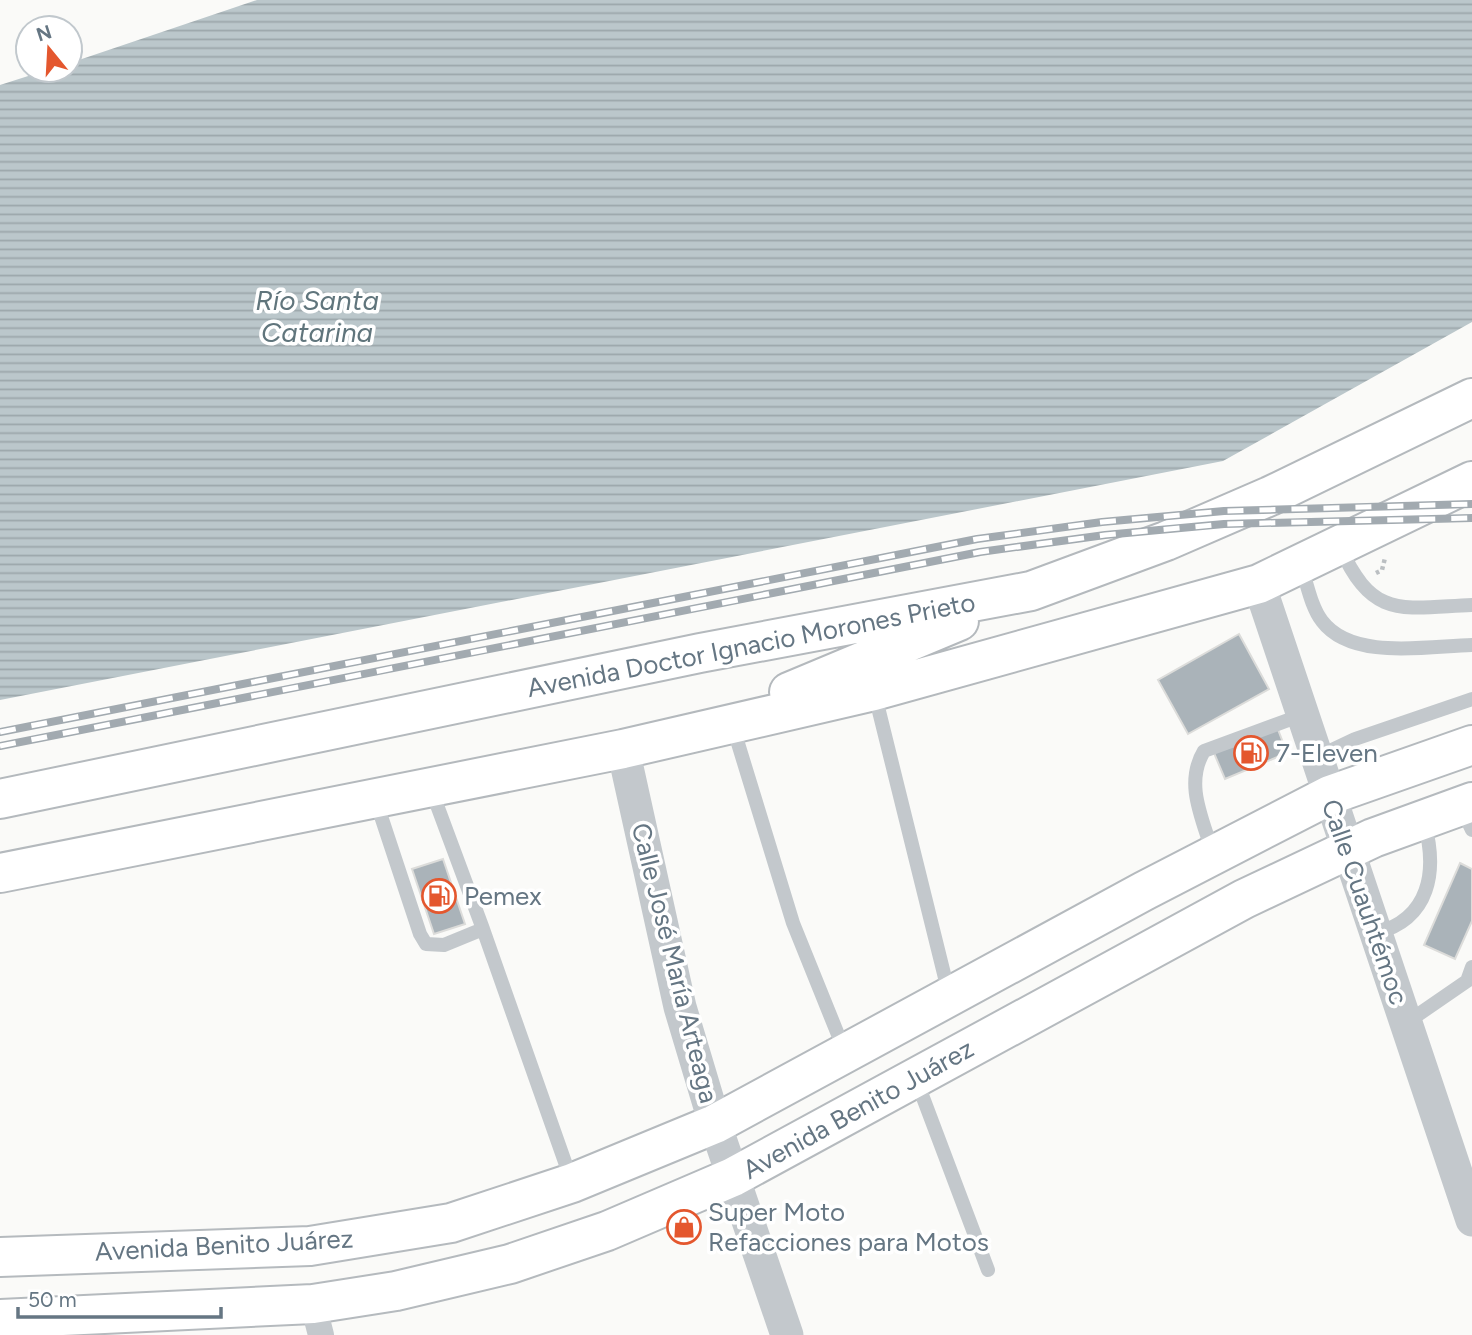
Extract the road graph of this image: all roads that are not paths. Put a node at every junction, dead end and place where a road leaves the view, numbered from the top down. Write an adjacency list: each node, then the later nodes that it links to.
1 (1472, 398): 6 (main road, Avenida Doctor Ignacio Morones Prieto)
2 (1472, 481): 3 (main road)
3 (1340, 547): 4 (main road); 7 (lane)
4 (1301, 566): 5 (main road); 8 (lane)
5 (1259, 584): 9 (main road); 11 (street, Calle Cuauhtémoc)
6 (1031, 591): 12 (main road); 19 (main road, Avenida Doctor Ignacio Morones Prieto)
7 (1472, 605)
8 (1472, 645)
9 (874, 691): 12 (main road); 28 (lane)
10 (1472, 699): 15 (lane)
11 (1302, 715): 15 (street, Calle Cuauhtémoc); 23 (lane)
12 (732, 724): 14 (main road); 30 (lane)
13 (1472, 745): 17 (main road, Avenida Benito Juárez)
14 (623, 748): 16 (main road); 32 (street, Calle José María Arteaga)
15 (1317, 757): 17 (street, Calle Cuauhtémoc)
16 (430, 787): 18 (main road); 25 (lane)
17 (1329, 795): 22 (street, Calle Cuauhtémoc); 23 (main road, Avenida Benito Juárez)
18 (375, 797): 24 (main road); 25 (lane)
19 (0, 799)
20 (1468, 813): 21 (main road, Avenida Benito Juárez)
21 (1423, 820): 22 (main road, Avenida Benito Juárez); 26 (lane)
22 (1348, 849): 26 (street, Calle Cuauhtémoc); 31 (main road, Avenida Benito Juárez)
23 (1213, 854): 28 (main road, Avenida Benito Juárez)
24 (0, 873)
25 (483, 929): 34 (lane)
26 (1376, 933): 29 (street, Calle Cuauhtémoc)
27 (1472, 967): 29 (lane)
28 (949, 995): 30 (main road, Avenida Benito Juárez)
29 (1406, 1023): 35 (street, Calle Cuauhtémoc)
30 (845, 1053): 32 (main road, Avenida Benito Juárez)
31 (915, 1078): 33 (main road, Avenida Benito Juárez); 37 (lane)
32 (715, 1124): 33 (street, Calle José María Arteaga); 34 (main road, Avenida Benito Juárez)
33 (733, 1177): 39 (main road, Avenida Benito Juárez); 41 (street, Calle José María Arteaga)
34 (572, 1183): 36 (main road, Avenida Benito Juárez)
35 (1472, 1220)
36 (0, 1257)
37 (988, 1270)
38 (0, 1319): 40 (main road, Avenida Benito Juárez)
39 (317, 1320): 40 (main road, Avenida Benito Juárez)
40 (52, 1327)
41 (787, 1335)

